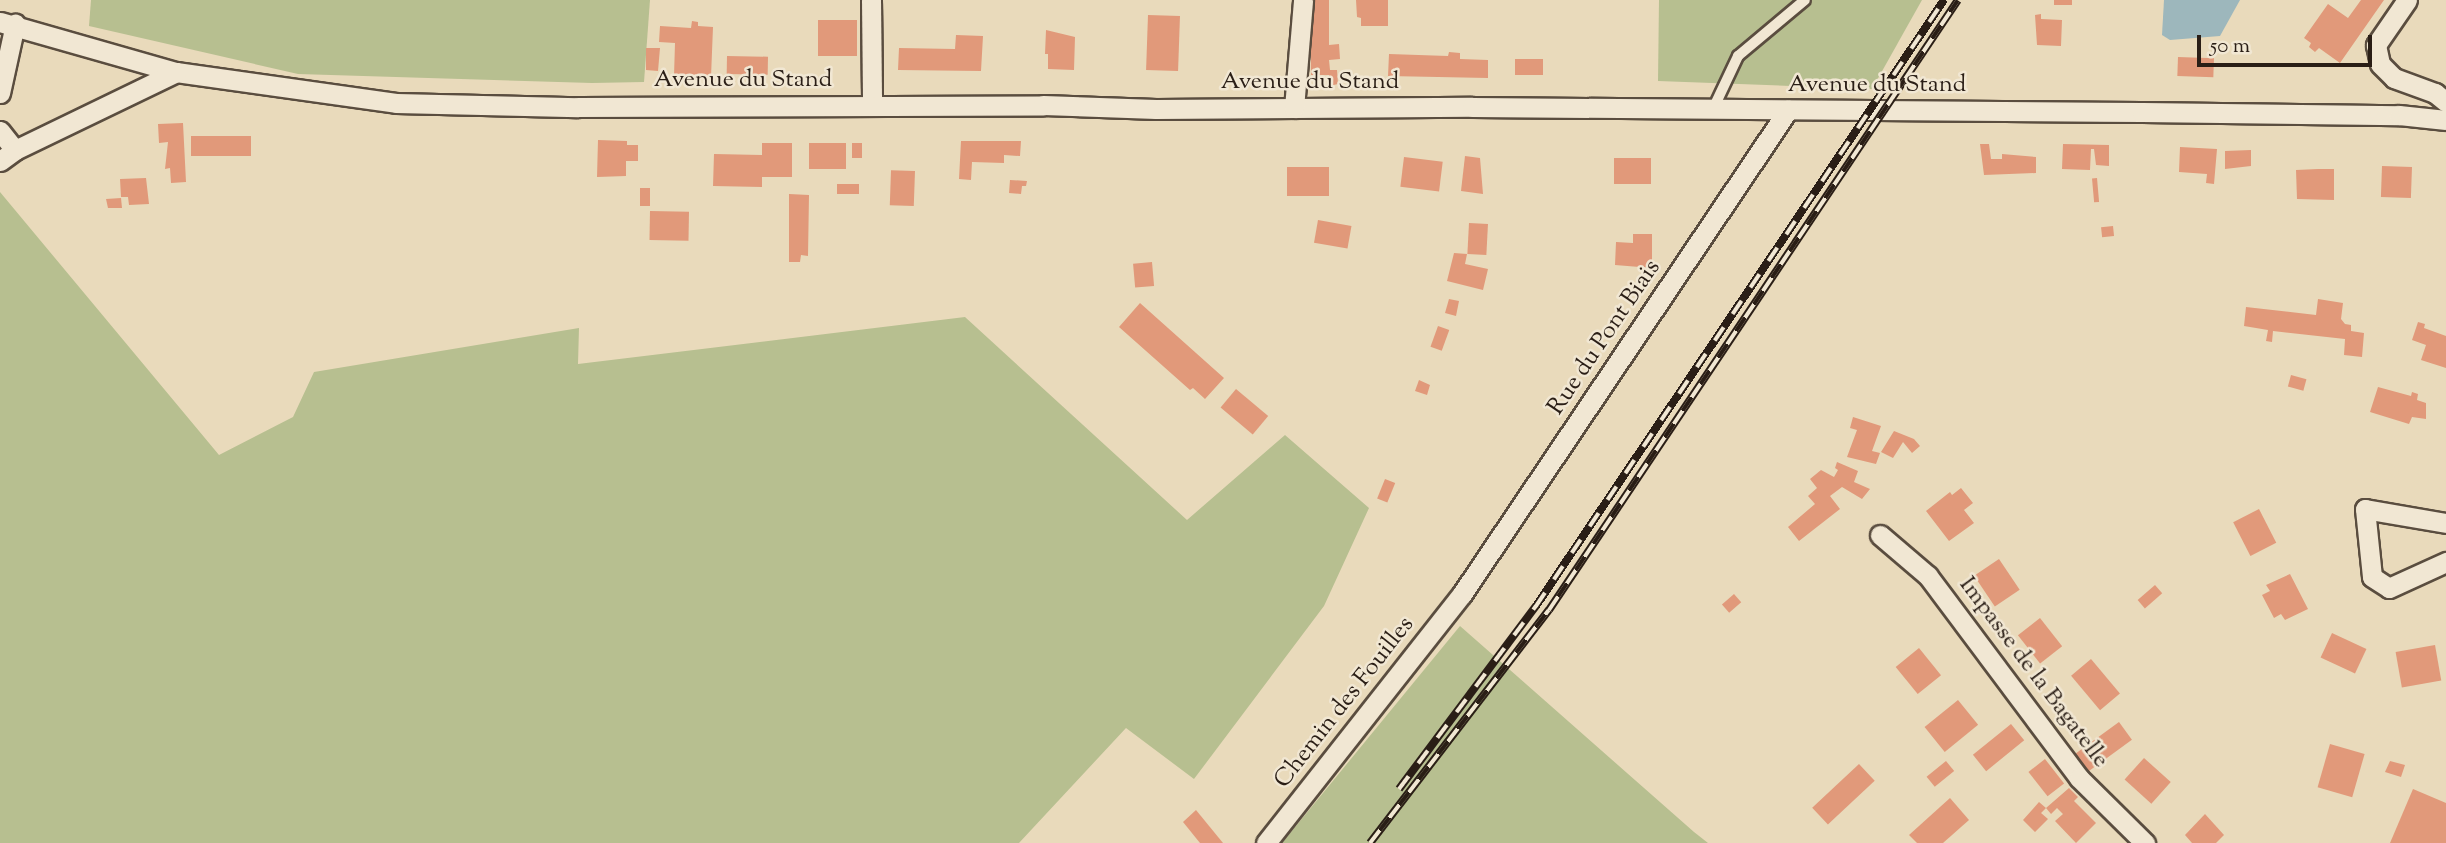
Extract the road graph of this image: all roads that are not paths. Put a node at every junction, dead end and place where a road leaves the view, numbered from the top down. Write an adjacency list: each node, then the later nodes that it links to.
1 (871, 0): 9 (street)
2 (1303, 0): 10 (street)
3 (1804, 0): 11 (lane)
4 (2407, 0): 8 (street)
5 (7, 23): 6 (street, Avenue du Stand); 7 (street, Avenue du Stand)
6 (176, 72): 9 (street, Avenue du Stand); 15 (street)
7 (0, 93)
8 (2446, 102)
9 (872, 104): 10 (street, Avenue du Stand)
10 (1294, 108): 11 (street, Avenue du Stand)
11 (1713, 109): 12 (street, Avenue du Stand)
12 (1788, 110): 13 (street, Avenue du Stand); 19 (street, Rue du Pont Biais)
13 (2446, 120)
14 (0, 131): 15 (street)
15 (8, 155)
16 (2446, 523): 18 (street)
17 (1880, 535): 21 (street, Impasse de la Bagatelle)
18 (2446, 562)
19 (1462, 594): 20 (street, Chemin des Fouilles)
20 (1266, 843)
21 (2145, 843)

